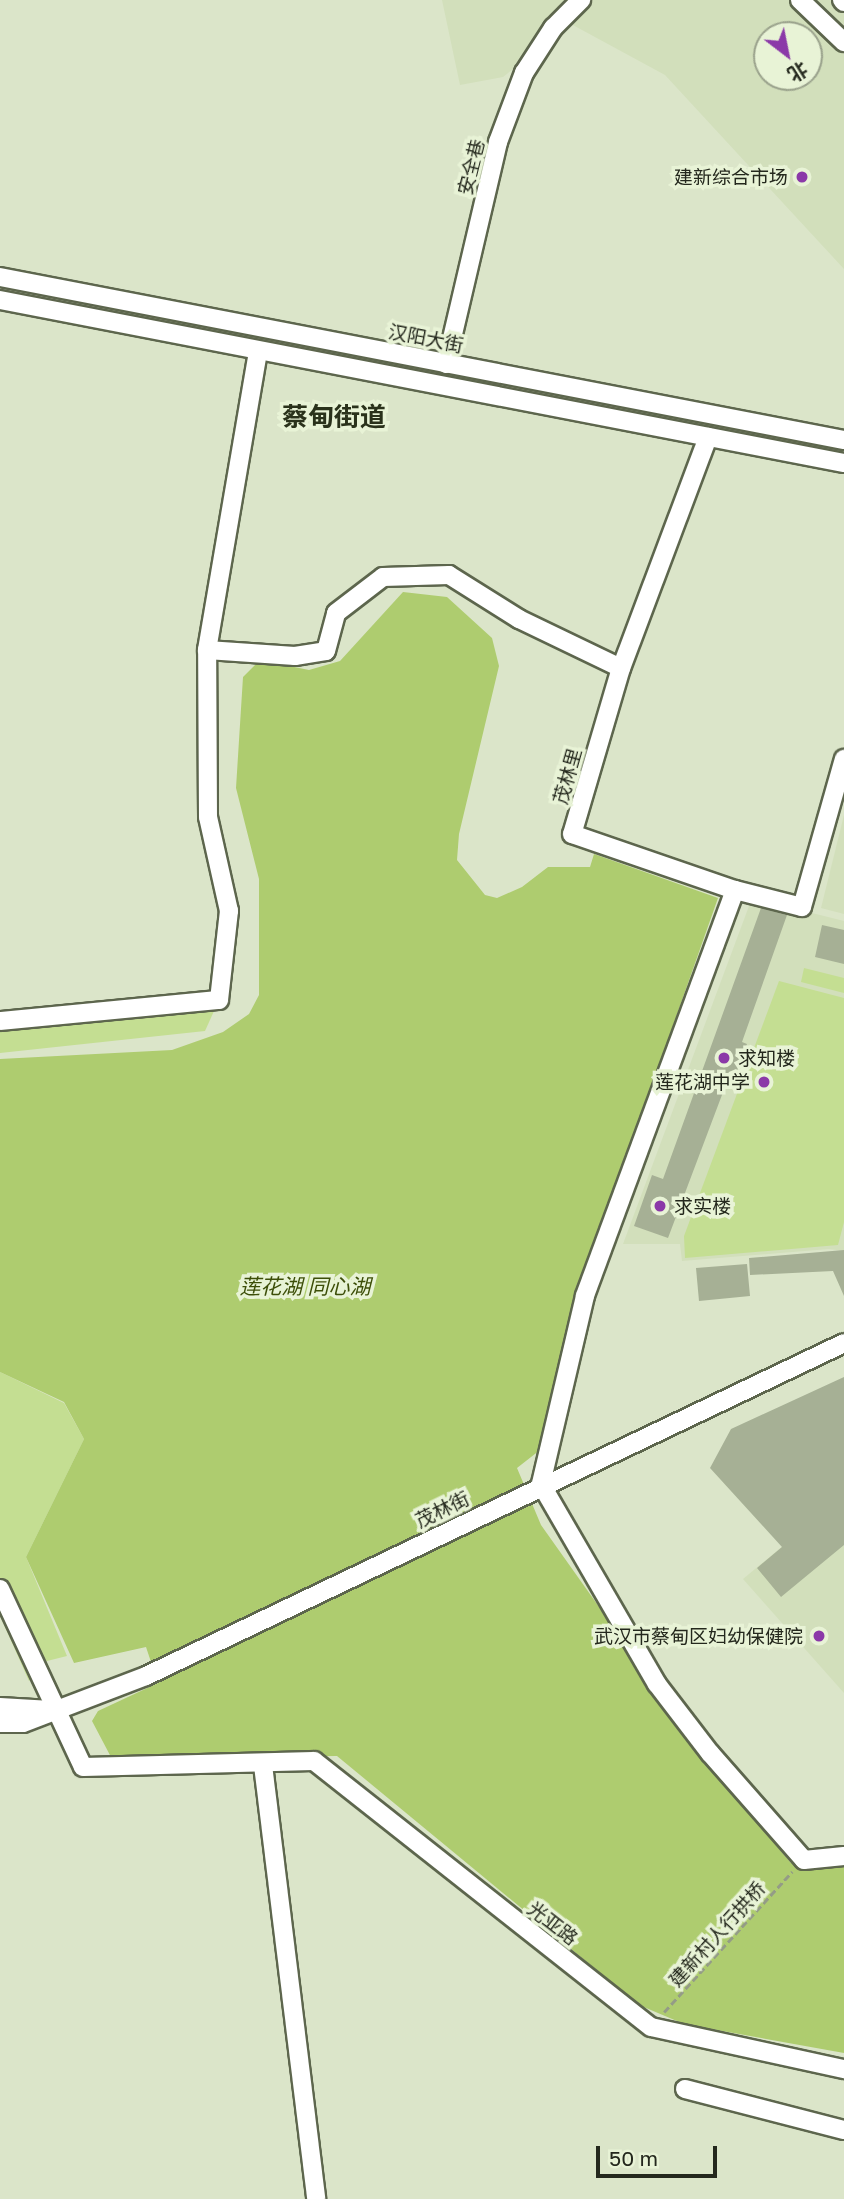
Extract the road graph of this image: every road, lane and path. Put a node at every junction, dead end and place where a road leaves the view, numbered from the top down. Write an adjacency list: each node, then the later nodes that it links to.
1 (581, 0): 7 (street, 安全巷)
2 (800, 0): 3 (street)
3 (844, 41)
4 (0, 276): 7 (street, 汉阳大街)
5 (0, 300): 6 (street)
6 (258, 351): 8 (street); 11 (street)
7 (446, 364): 9 (street, 汉阳大街)
8 (708, 437): 10 (street); 12 (street, 茂林里)
9 (844, 440)
10 (844, 463)
11 (207, 650): 12 (street); 15 (street)
12 (621, 668): 14 (street, 茂林里)
13 (844, 759): 14 (street, 茂林里)
14 (734, 890): 17 (street)
15 (0, 1021)
16 (844, 1343): 17 (street, 茂林街)
17 (541, 1484): 20 (street, 茂林街); 24 (street)
18 (0, 1589): 20 (street)
19 (0, 1707): 20 (street, 茂林街)
20 (58, 1710): 21 (street, 茂林街); 22 (street, 光亚路)
21 (0, 1723)
22 (263, 1765): 25 (street, 光亚路); 29 (street)
23 (844, 1856): 24 (street)
24 (804, 1860): 25 (path, 建新村人行拱桥)
25 (651, 2027): 26 (street, 光亚路)
26 (844, 2068)
27 (685, 2089): 28 (street)
28 (844, 2130)
29 (316, 2199)

